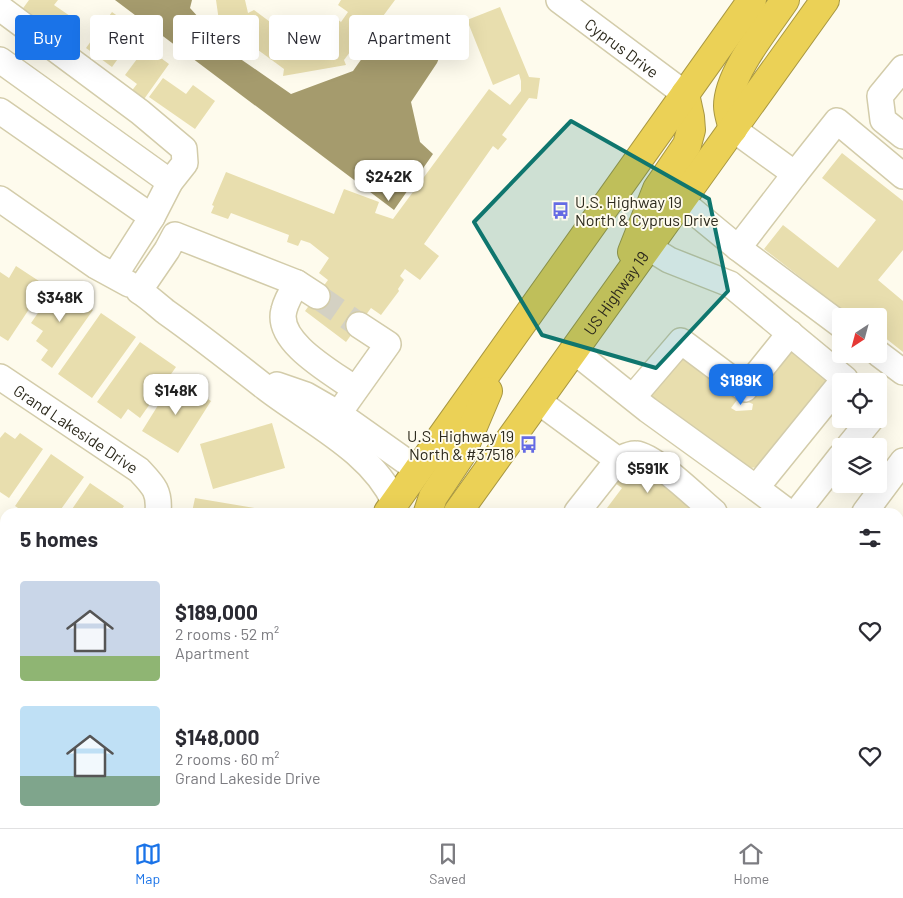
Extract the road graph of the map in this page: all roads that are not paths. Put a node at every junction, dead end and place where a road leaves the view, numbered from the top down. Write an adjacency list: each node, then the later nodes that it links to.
1 (559, 0): 8 (street, Cyprus Drive)
2 (752, 0): 8 (highway)
3 (785, 0): 10 (highway)
4 (825, 0): 10 (highway, US Highway 19)
5 (0, 8): 14 (street)
6 (0, 60): 14 (street)
7 (903, 68): 11 (street)
8 (685, 94): 21 (highway); 26 (highway)
9 (0, 112): 17 (street)
10 (733, 128): 12 (street); 16 (highway, US Highway 19)
11 (903, 136)
12 (795, 174): 13 (street); 19 (street)
13 (903, 176)
14 (170, 182): 17 (street)
15 (0, 199): 20 (street)
16 (681, 201): 18 (highway, US Highway 19); 19 (street)
17 (152, 217): 20 (street)
18 (648, 247): 21 (highway, US Highway 19); 25 (street)
19 (738, 248): 23 (street)
20 (115, 275): 22 (street)
21 (618, 289): 27 (highway, US Highway 19)
22 (139, 291): 32 (street); 36 (street)
23 (832, 318)
24 (359, 325): 32 (street)
25 (790, 333): 30 (street); 34 (street)
26 (508, 343): 42 (highway); 47 (highway)
27 (574, 351): 34 (street); 35 (highway, US Highway 19)
28 (888, 361): 29 (street)
29 (903, 372)
30 (835, 373)
31 (0, 377): 44 (street, Grand Lakeside Drive)
32 (355, 389): 36 (street)
33 (832, 396): 43 (street)
34 (633, 397): 43 (street)
35 (538, 401): 39 (street); 48 (highway, US Highway 19)
36 (335, 424): 42 (street); 45 (street)
37 (864, 428): 38 (street)
38 (856, 438)
39 (618, 460): 49 (street); 50 (street)
40 (903, 461): 53 (street)
41 (832, 467): 52 (street)
42 (418, 470): 46 (highway)
43 (756, 488): 51 (street)
44 (158, 508)
45 (396, 508)
46 (397, 508)
47 (429, 508)
48 (466, 508)
49 (580, 508)
50 (709, 508)
51 (783, 508)
52 (800, 508)
53 (868, 508)

